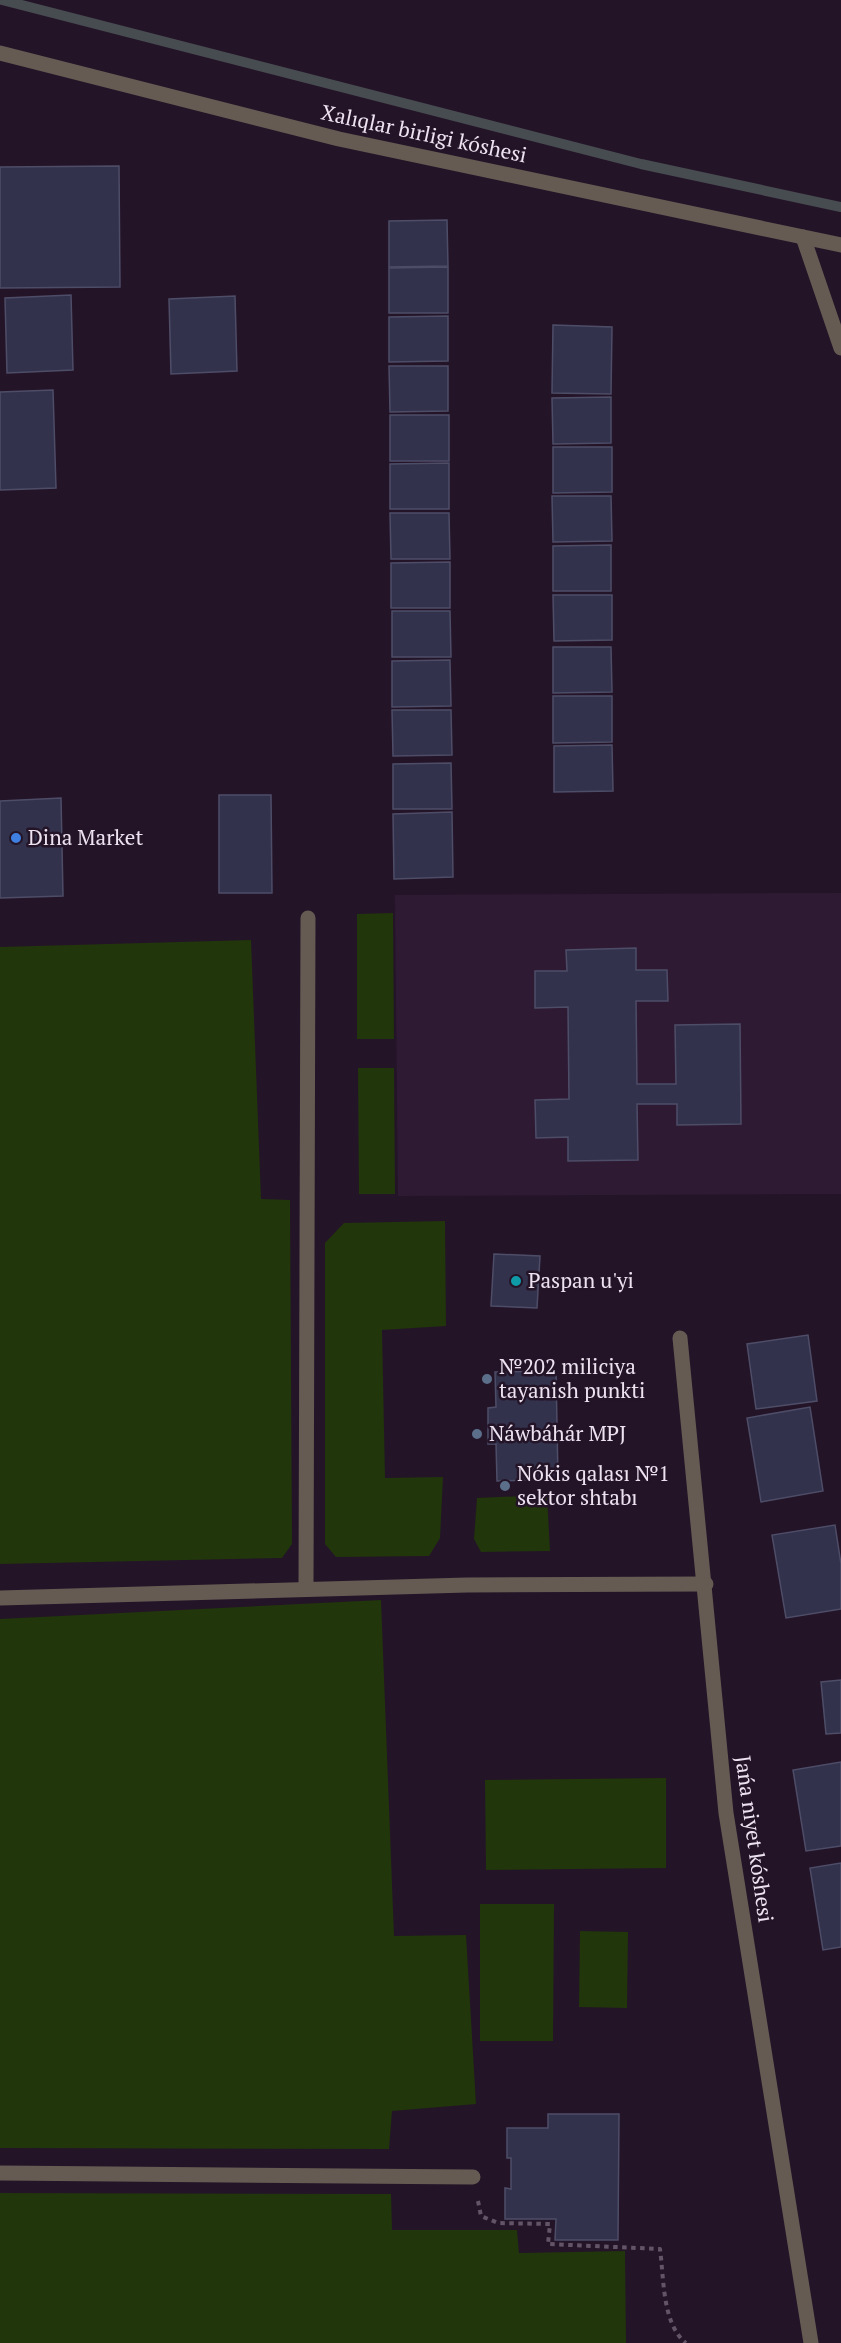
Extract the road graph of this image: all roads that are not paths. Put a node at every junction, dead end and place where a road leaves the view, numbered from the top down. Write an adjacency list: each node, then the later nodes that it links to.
1 (0, 53): 2 (street, Xalıqlar birligi kóshesi)
2 (803, 237): 3 (street, Xalıqlar birligi kóshesi); 4 (street)
3 (841, 245)
4 (841, 348)
5 (308, 918): 8 (street)
6 (680, 1338): 7 (street, Jańa niyet kóshesi)
7 (706, 1584): 8 (street); 12 (street, Jańa niyet kóshesi)
8 (306, 1588): 9 (street)
9 (0, 1598)
10 (0, 2173): 11 (street)
11 (473, 2177)
12 (811, 2343)

